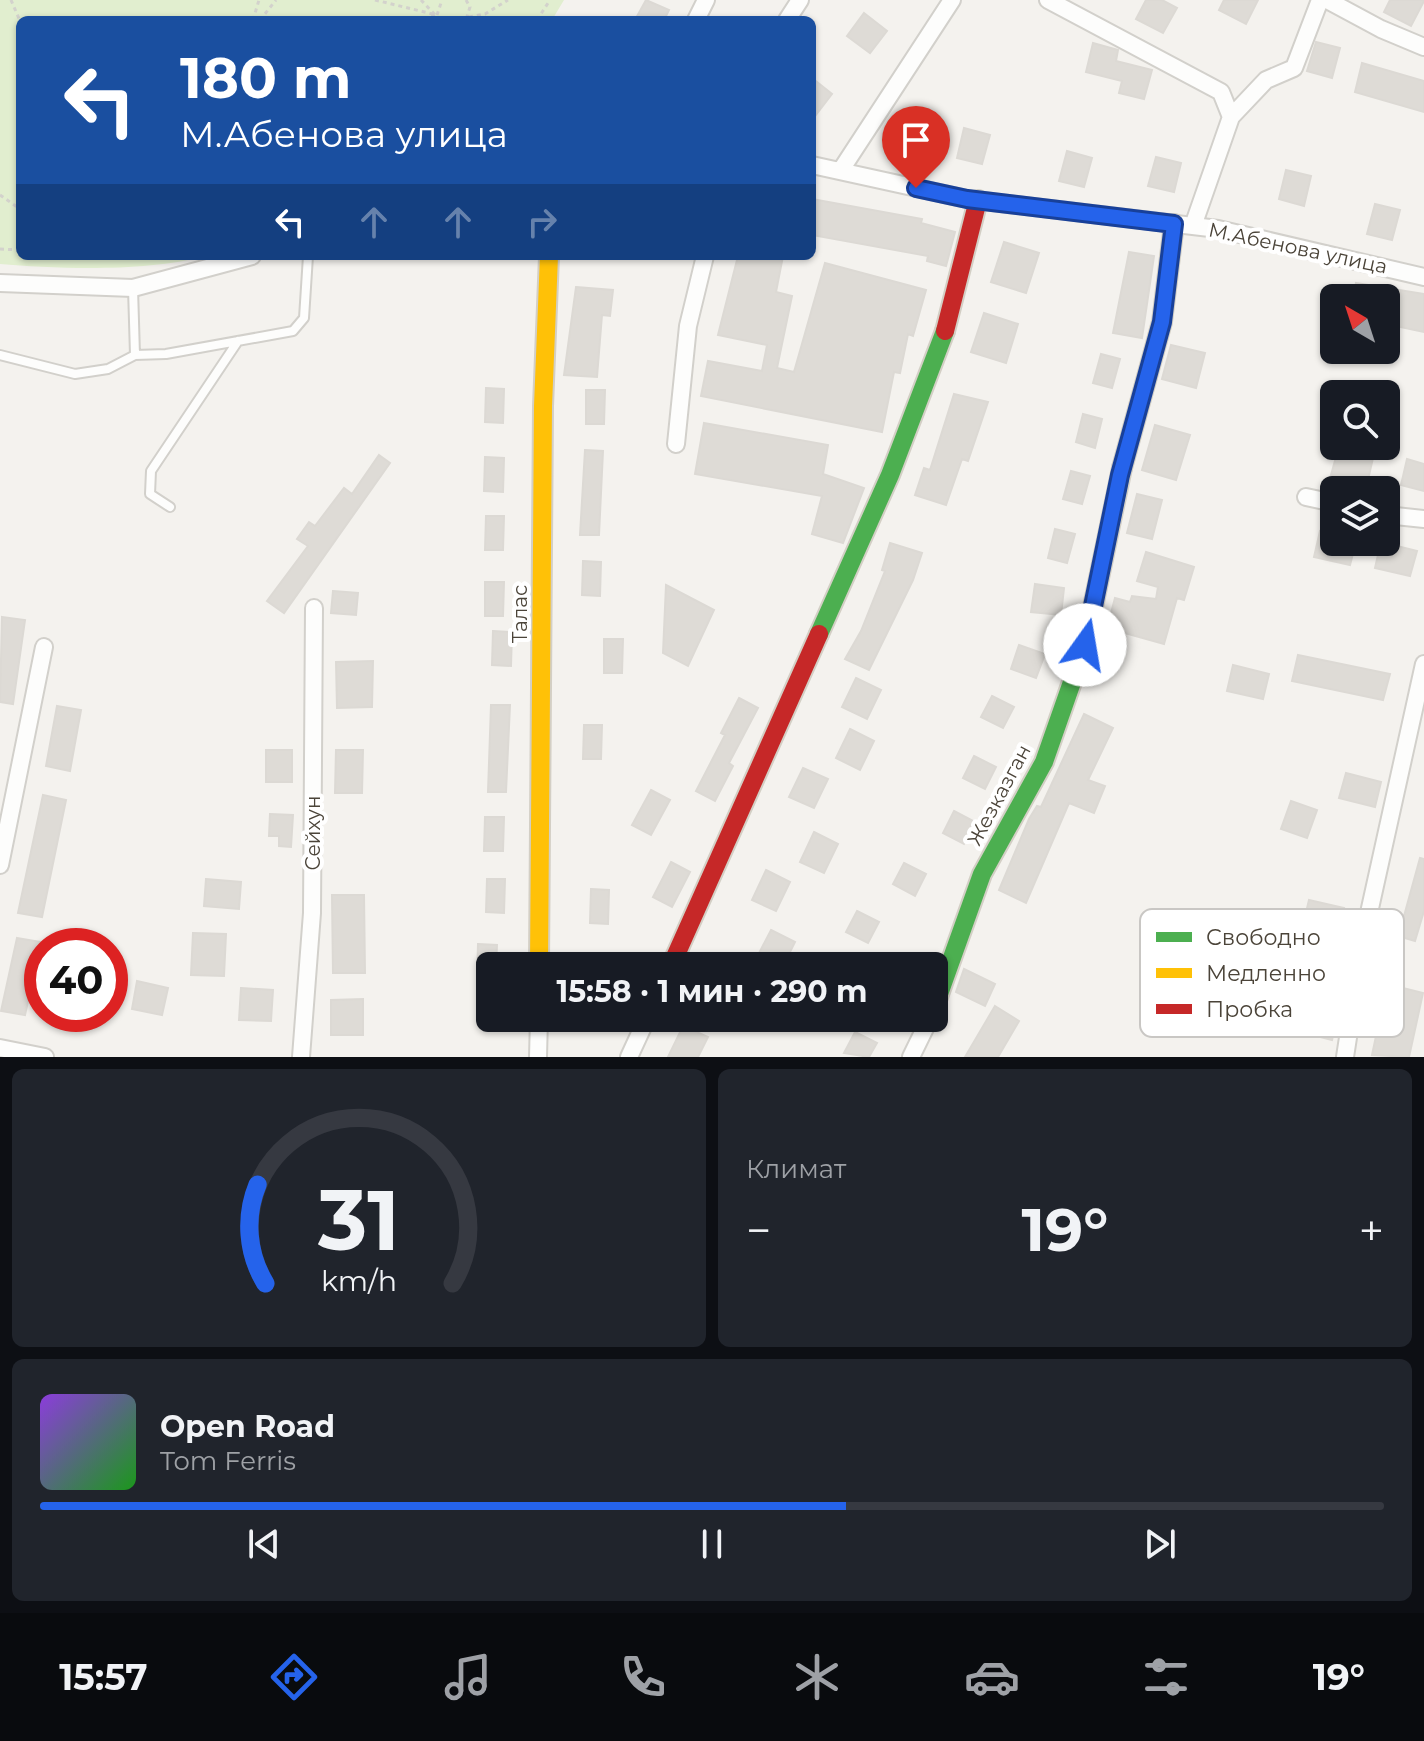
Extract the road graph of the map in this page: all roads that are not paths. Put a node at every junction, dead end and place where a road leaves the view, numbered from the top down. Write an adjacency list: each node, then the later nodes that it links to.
1 (952, 0): 8 (street)
2 (1048, 0): 6 (street)
3 (1320, 0): 6 (street)
4 (1327, 0): 5 (street)
5 (1424, 47)
6 (1231, 117): 10 (street)
7 (816, 166): 8 (street, М.Абенова улица)
8 (841, 170): 9 (street, М.Абенова улица)
9 (978, 200): 10 (street, М.Абенова улица); 33 (street)
10 (1184, 225): 15 (street, М.Абенова улица); 34 (street, Жезказган)
11 (237, 260): 17 (street)
12 (308, 260): 18 (lane)
13 (548, 260): 32 (street, Талас)
14 (704, 260): 21 (street)
15 (1424, 277)
16 (0, 283): 17 (street)
17 (133, 288): 20 (lane)
18 (238, 341): 20 (lane); 24 (lane)
19 (0, 355): 20 (lane)
20 (135, 355)
21 (676, 444)
22 (1306, 497): 23 (street)
23 (1320, 500)
24 (170, 507)
25 (1400, 516): 26 (street)
26 (1424, 519)
27 (314, 608): 41 (street, Сейхун)
28 (44, 647): 30 (street)
29 (1424, 664): 31 (street)
30 (0, 865)
31 (1370, 909)
32 (539, 952)
33 (677, 952)
34 (948, 969)
35 (539, 1032): 42 (street)
36 (641, 1032): 43 (street)
37 (923, 1032): 44 (street)
38 (1348, 1037): 45 (street)
39 (0, 1048): 40 (street)
40 (45, 1057)
41 (301, 1057)
42 (538, 1057)
43 (629, 1057)
44 (911, 1057)
45 (1345, 1057)

